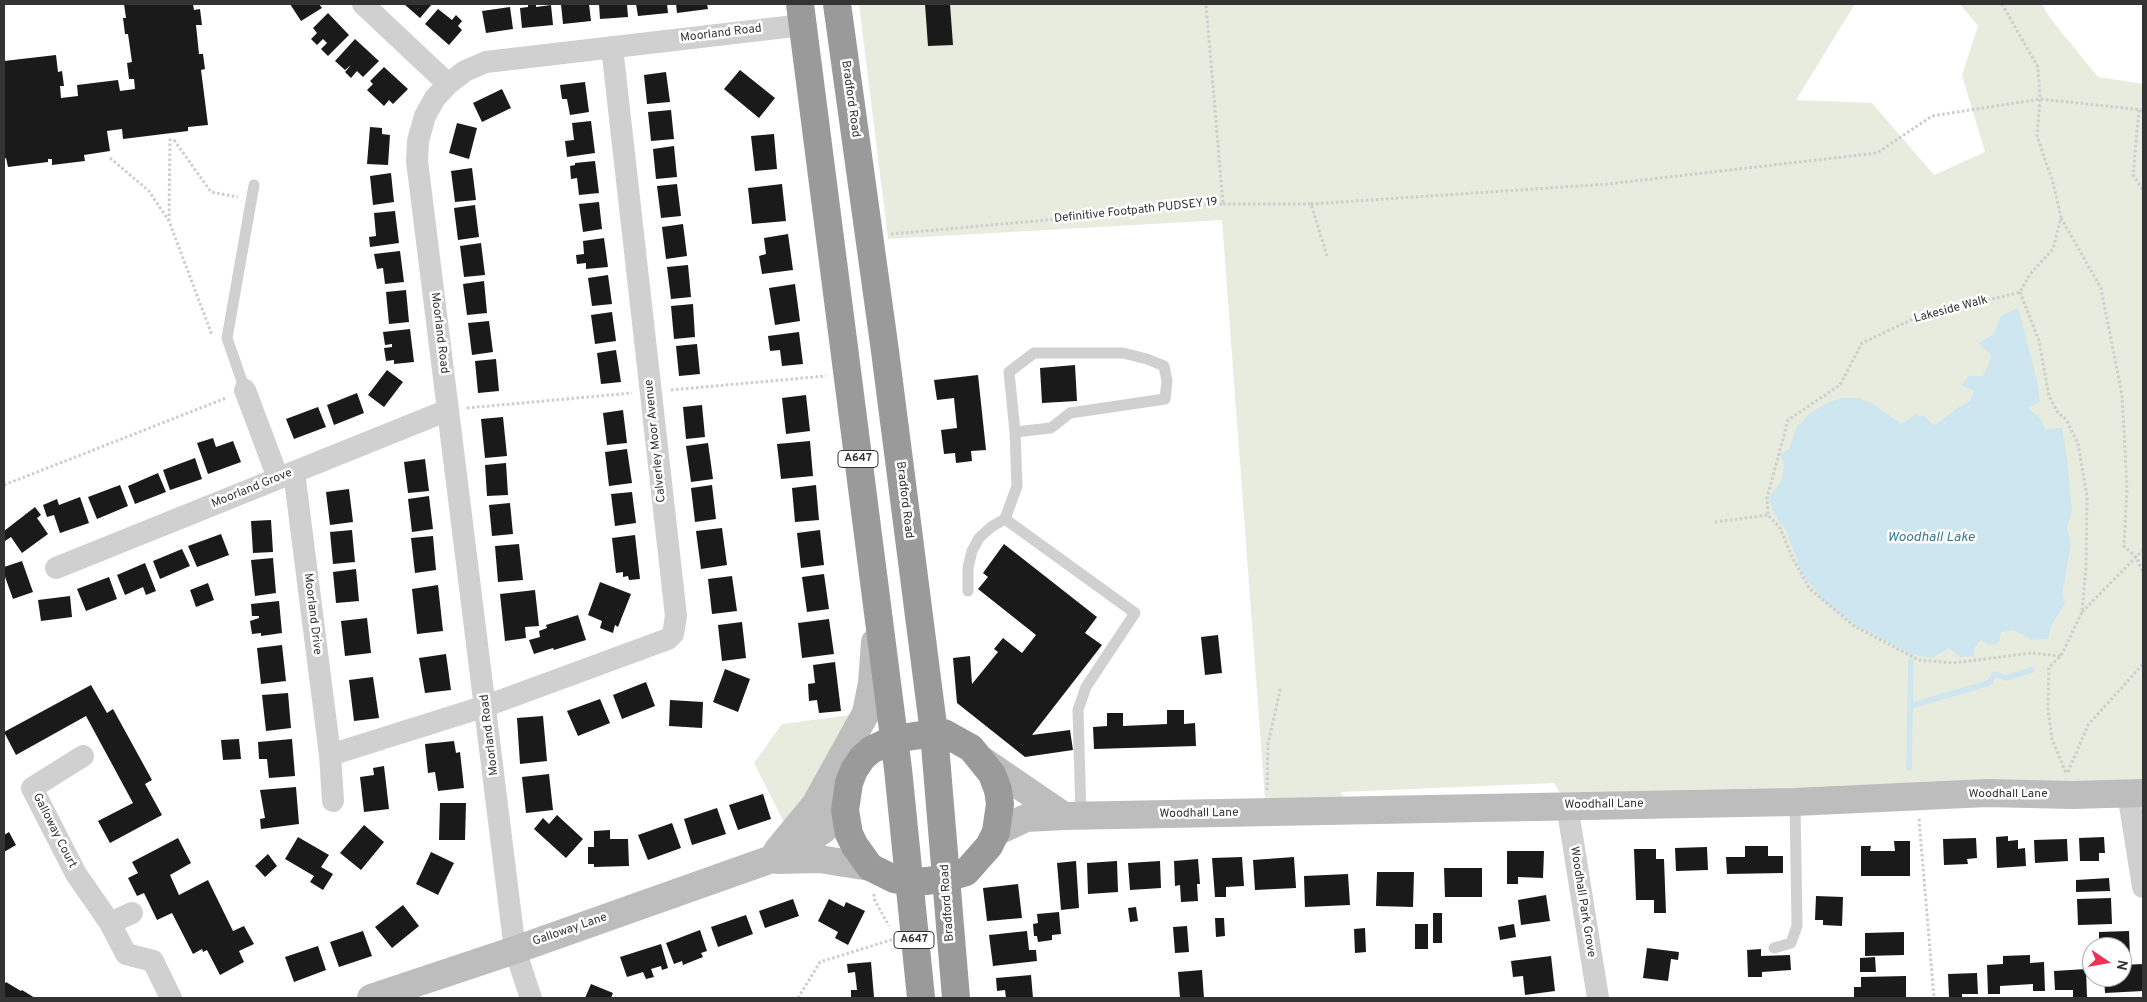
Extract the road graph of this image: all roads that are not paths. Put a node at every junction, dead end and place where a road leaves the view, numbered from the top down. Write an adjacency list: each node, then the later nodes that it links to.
1 (363, 4): 5 (street)
2 (837, 4): 16 (highway, Bradford Road / A647)
3 (801, 14): 4 (street, Moorland Road); 14 (highway, A647)
4 (612, 47): 5 (street, Moorland Road); 15 (street, Calverley Moor Avenue)
5 (448, 84): 8 (street, Moorland Road)
6 (254, 185): 7 (lane)
7 (245, 390): 10 (street, Moorland Drive)
8 (448, 410): 10 (street, Moorland Grove); 15 (street, Moorland Road)
9 (1015, 432): 9 (lane); 11 (lane)
10 (286, 475): 12 (street, Moorland Grove); 18 (street, Moorland Drive)
11 (1005, 518): 13 (lane); 26 (lane)
12 (56, 568)
13 (968, 591)
14 (877, 612): 17 (highway, A647); 28 (street)
15 (486, 706): 18 (street); 36 (street, Moorland Road)
16 (934, 732): 17 (highway); 20 (highway); 30 (highway, Bradford Road / A647)
17 (894, 739): 25 (highway); 31 (highway, A647)
18 (330, 755): 22 (street, Moorland Drive)
19 (83, 756): 34 (street, Galloway Court)
20 (982, 760): 26 (street); 27 (highway)
21 (2136, 793): 23 (street, Woodhall Lane); 32 (street)
22 (333, 801)
23 (1795, 802): 24 (street, Woodhall Lane); 35 (lane)
24 (1567, 805): 26 (street, Woodhall Lane); 42 (street, Woodhall Park Grove)
25 (845, 810): 28 (street, Galloway Lane); 29 (highway)
26 (1073, 816): 27 (street, Woodhall Lane)
27 (996, 832): 30 (highway)
28 (769, 860): 29 (street, Galloway Lane); 36 (street, Galloway Lane)
29 (870, 866): 31 (highway)
30 (946, 878): 31 (highway); 41 (highway, Bradford Road / A647)
31 (909, 882): 40 (highway, A647)
32 (2143, 887)
33 (132, 913): 34 (street)
34 (110, 923): 37 (street, Galloway Court)
35 (1774, 948)
36 (515, 950): 38 (street, Galloway Lane); 39 (street, Moorland Road)
37 (171, 998)
38 (370, 998)
39 (531, 998)
40 (920, 998)
41 (956, 998)
42 (1598, 998)

